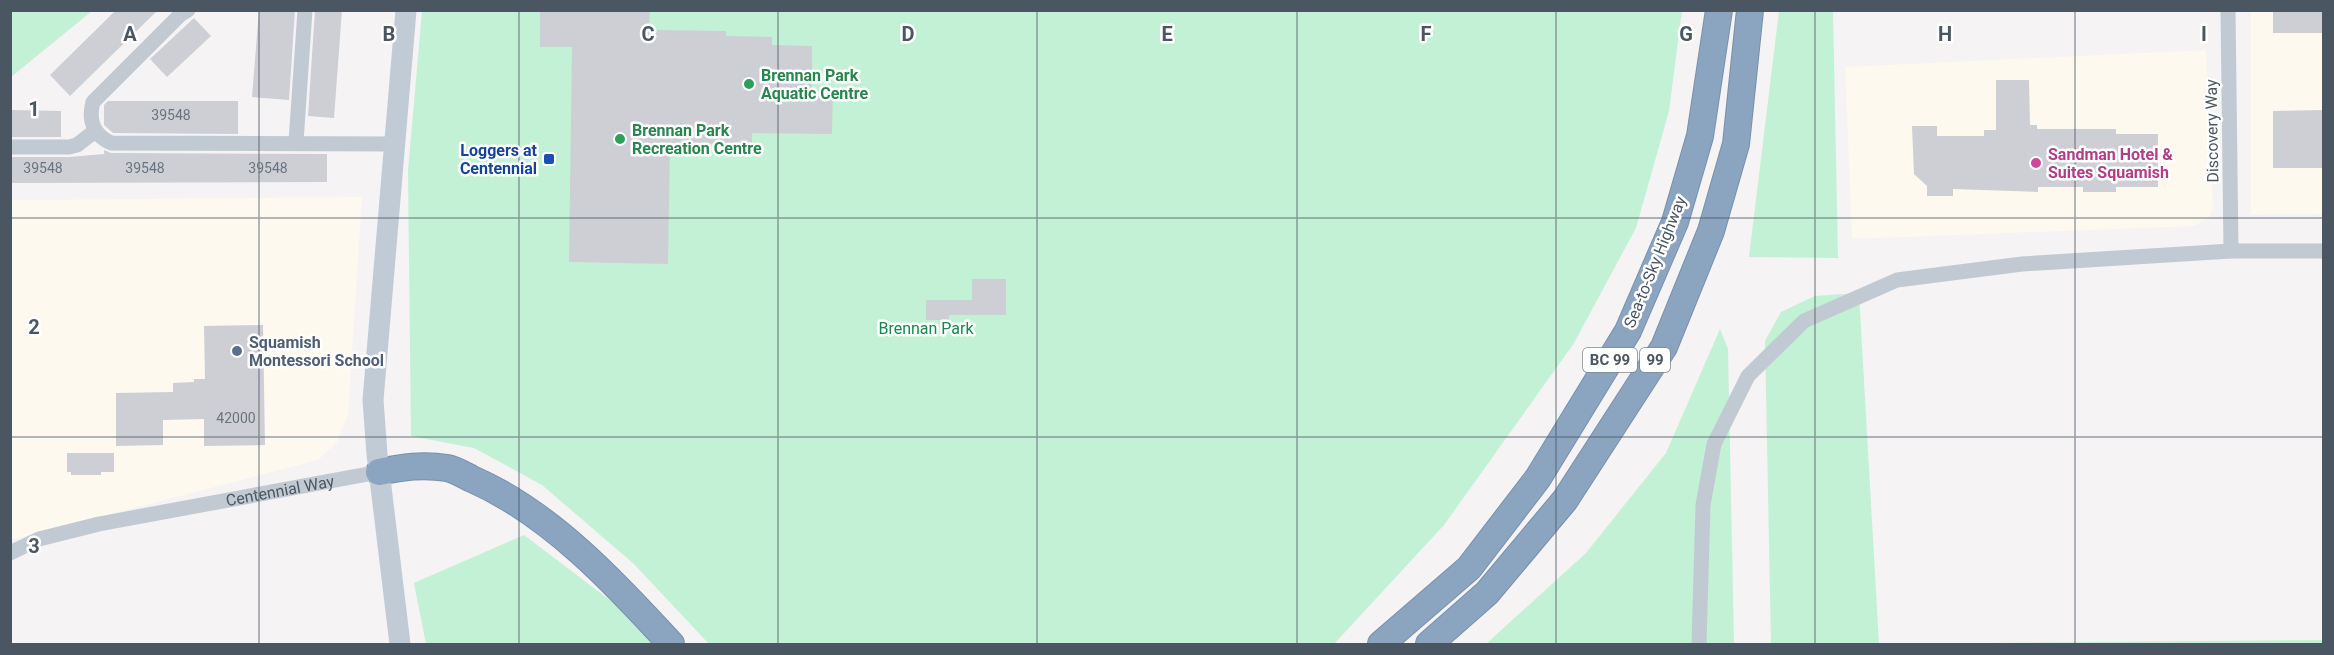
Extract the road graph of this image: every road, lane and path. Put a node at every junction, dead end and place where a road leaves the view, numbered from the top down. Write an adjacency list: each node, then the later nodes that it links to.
1 (188, 10): 7 (street)
2 (305, 10): 8 (street)
3 (406, 10): 9 (street)
4 (1719, 10): 17 (highway, Sea-to-Sky Highway / BC 99)
5 (1750, 10): 18 (highway, 99)
6 (2228, 10): 12 (street, Discovery Way)
7 (95, 131): 8 (street); 10 (street)
8 (296, 142): 9 (street)
9 (394, 144): 13 (street)
10 (10, 147)
11 (2324, 250): 12 (street)
12 (2231, 251): 19 (street)
13 (379, 472): 14 (street, Centennial Way); 15 (street); 16 (highway)
14 (10, 553)
15 (400, 645)
16 (671, 645)
17 (1381, 645)
18 (1429, 645)
19 (1699, 645)

